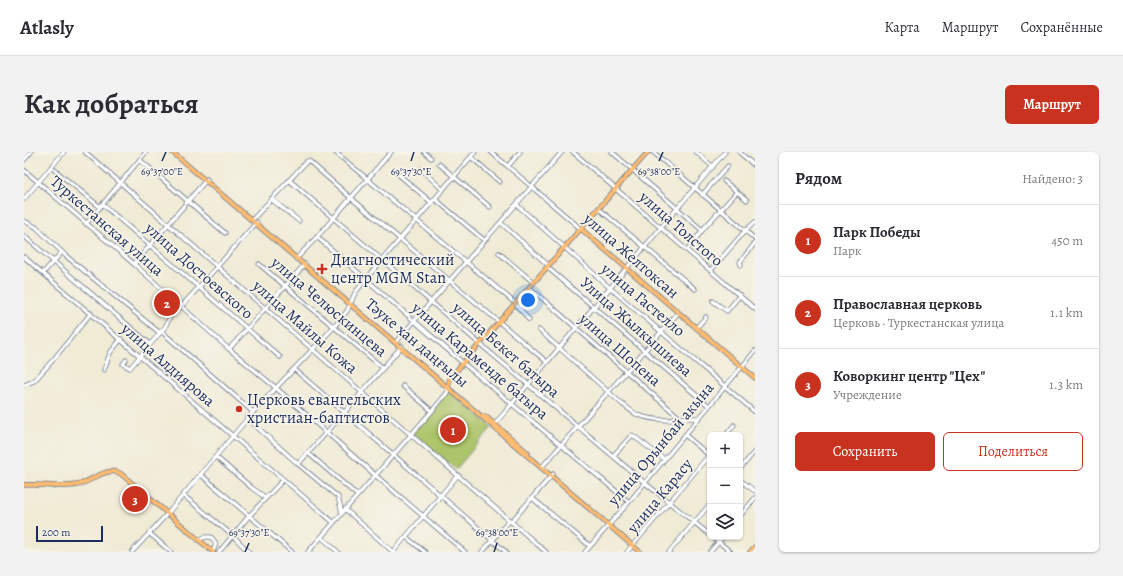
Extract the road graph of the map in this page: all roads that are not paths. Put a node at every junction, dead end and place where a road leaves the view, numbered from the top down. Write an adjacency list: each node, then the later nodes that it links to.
1 (31, 152): 23 (street)
2 (64, 152): 29 (street)
3 (86, 152): 40 (street, улица Майлы Кожа)
4 (146, 152): 24 (street)
5 (172, 152): 37 (main road, Тәуке хан даңғылы)
6 (176, 152): 37 (main road, Тәуке хан даңғылы)
7 (335, 152): 36 (street)
8 (391, 152): 36 (street)
9 (424, 152): 22 (street)
10 (475, 152): 21 (street)
11 (491, 152): 26 (street, улица Желтоксан)
12 (520, 152): 26 (street)
13 (562, 152): 43 (street)
14 (573, 152): 44 (street, улица Толстого)
15 (612, 152): 32 (street)
16 (648, 152): 32 (main road)
17 (652, 152): 45 (street)
18 (696, 152): 30 (street)
19 (726, 152): 30 (street)
20 (739, 152): 28 (street)
21 (471, 157): 35 (street); 41 (street)
22 (431, 158)
23 (24, 160)
24 (140, 160): 40 (street); 54 (street)
25 (439, 164): 35 (street)
26 (508, 166): 43 (street, улица Желтоксан)
27 (728, 166): 48 (street)
28 (755, 166)
29 (51, 167): 39 (street); 56 (street, улица Достоевского)
30 (713, 167): 45 (street)
31 (421, 169): 46 (street)
32 (633, 169): 44 (main road); 59 (street)
33 (24, 170): 39 (street, Туркестанская улица)
34 (398, 174): 53 (street)
35 (454, 177): 46 (street); 57 (street)
36 (367, 179): 49 (street); 63 (street)
37 (207, 180): 54 (street); 62 (main road, Тәуке хан даңғылы); 67 (main road, Тәуке хан даңғылы)
38 (289, 180): 49 (street); 51 (street); 61 (street, улица Бекет батыра)
39 (37, 182): 50 (street); 69 (street, Туркестанская улица)
40 (120, 182): 56 (street); 70 (street, улица Майлы Кожа)
41 (500, 182)
42 (724, 182): 47 (street)
43 (532, 187): 55 (street); 72 (street, улица Желтоксан)
44 (616, 188): 58 (main road); 71 (street, улица Толстого)
45 (695, 189): 48 (street); 59 (street)
46 (443, 190): 53 (street)
47 (737, 192): 52 (street); 60 (street)
48 (702, 195): 60 (street)
49 (351, 198): 61 (street); 79 (street)
50 (24, 199)
51 (271, 199): 62 (street); 65 (street)
52 (747, 200)
53 (434, 201): 63 (street); 80 (street)
54 (188, 202): 70 (street); 75 (street)
55 (517, 205): 68 (street); 84 (street, улица Гастелло)
56 (101, 206): 69 (street); 82 (street, улица Достоевского)
57 (490, 207)
58 (599, 208): 72 (main road); 83 (street)
59 (678, 208): 71 (street); 73 (street)
60 (720, 210): 73 (street); 74 (street)
61 (334, 218): 77 (street); 90 (street, улица Бекет батыра)
62 (253, 219): 67 (main road, Тәуке хан даңғылы)
63 (417, 220): 79 (street); 92 (street)
64 (24, 221): 86 (street)
65 (299, 221)
66 (755, 222): 74 (street)
67 (256, 223): 89 (main road, Тәуке хан даңғылы); 98 (street)
68 (501, 223): 80 (street); 97 (street)
69 (86, 224): 93 (street, Туркестанская улица)
70 (169, 224): 82 (street); 98 (street, улица Майлы Кожа)
71 (661, 227): 83 (street); 85 (street, улица Толстого)
72 (581, 229): 84 (main road); 99 (main road, улица Желтоксан)
73 (702, 230): 85 (street)
74 (745, 230): 78 (street); 100 (street)
75 (225, 233)
76 (24, 236): 91 (street)
77 (317, 237): 89 (street); 102 (street, улица Караменде батыра)
78 (754, 237)
79 (400, 239): 90 (street); 103 (street)
80 (484, 240): 92 (street)
81 (755, 243): 96 (street)
82 (151, 245): 93 (street); 106 (street, улица Достоевского)
83 (645, 246): 99 (street); 109 (street)
84 (564, 248): 97 (main road); 108 (street, улица Гастелло)
85 (687, 250): 100 (street, улица Толстого)
86 (62, 252): 91 (street); 130 (street)
87 (500, 253): 104 (street)
88 (24, 257): 101 (street, улица Алдиярова)
89 (297, 258): 95 (main road, Тәуке хан даңғылы)
90 (383, 260): 102 (street); 111 (street, улица Бекет батыра)
91 (53, 262): 101 (street); 134 (street)
92 (467, 262): 103 (street); 113 (street)
93 (134, 264): 115 (street, Туркестанская улица)
94 (259, 264): 105 (street, улица Челюскинцева)
95 (304, 264): 105 (street); 114 (main road, Тәуке хан даңғылы)
96 (741, 265)
97 (548, 266): 104 (main road); 116 (street, Улица Жылкышиева)
98 (217, 267): 106 (street); 117 (street, улица Майлы Кожа)
99 (627, 268): 108 (street); 120 (main road, улица Желтоксан)
100 (711, 270): 110 (street, улица Толстого)
101 (43, 273): 119 (street, улица Алдиярова)
102 (366, 280): 114 (street); 123 (street, улица Караменде батыра)
103 (450, 281): 111 (street); 124 (street)
104 (533, 282): 107 (main road)
105 (285, 286): 117 (street); 125 (street, улица Челюскинцева)
106 (199, 287): 115 (street); 126 (street, улица Достоевского)
107 (529, 287): 113 (main road); 127 (street, улица Шопена)
108 (610, 288): 116 (street); 131 (street, улица Гастелло)
109 (695, 289)
110 (740, 295): 112 (street); 118 (street, улица Толстого)
111 (432, 301): 123 (street); 135 (street, улица Бекет батыра)
112 (713, 301)
113 (515, 303): 122 (street); 124 (main road)
114 (351, 304): 125 (street); 133 (main road, Тәуке хан даңғылы)
115 (180, 306): 130 (street); 138 (street, Туркестанская улица)
116 (594, 307): 127 (street); 140 (street, Улица Жылкышиева)
117 (266, 308): 126 (street); 139 (street, улица Майлы Кожа)
118 (755, 309)
119 (91, 313): 132 (street, улица Алдиярова); 154 (street)
120 (678, 313): 128 (main road, улица Желтоксан); 131 (street)
121 (706, 317): 128 (street)
122 (529, 320)
123 (414, 321): 133 (street); 146 (street, улица Караменде батыра)
124 (499, 322): 135 (main road); 145 (street)
125 (334, 327): 139 (street); 148 (street, улица Челюскинцева)
126 (248, 328): 138 (street); 143 (street, улица Достоевского)
127 (576, 328): 137 (street); 151 (street, улица Шопена)
128 (696, 328): 147 (main road, улица Желтоксан)
129 (539, 330): 137 (street)
130 (160, 332): 134 (street); 164 (street)
131 (662, 332): 140 (street); 157 (street, улица Гастелло)
132 (121, 339): 142 (street, улица Алдиярова); 150 (street)
133 (396, 342): 136 (main road, Тәуке хан даңғылы)
134 (150, 344): 142 (street)
135 (480, 344): 146 (main road); 153 (street, улица Бекет батыра)
136 (402, 346): 148 (street); 156 (main road, Тәуке хан даңғылы)
137 (559, 348): 145 (street); 159 (street)
138 (229, 349): 158 (street, Туркестанская улица)
139 (313, 349): 149 (street); 160 (street, улица Майлы Кожа)
140 (645, 351): 151 (street); 162 (street, Улица Жылкышиева)
141 (755, 351): 147 (street, улица Орынбай акына)
142 (140, 356): 144 (street); 177 (street, улица Алдиярова)
143 (280, 357)
144 (126, 360)
145 (547, 362): 153 (street)
146 (463, 363): 156 (main road); 161 (street, улица Караменде батыра)
147 (742, 367): 152 (main road, улица Желтоксан); 157 (street, улица Орынбай акына)
148 (383, 368): 160 (street)
149 (294, 369): 158 (street); 166 (street)
150 (104, 370)
151 (627, 372): 159 (street); 168 (street, улица Шопена)
152 (755, 378)
153 (528, 384): 161 (street); 172 (street, улица Бекет батыра)
154 (24, 385)
155 (403, 386): 163 (street)
156 (449, 387): 163 (street); 170 (main road, Тәуке хан даңғылы)
157 (726, 387): 162 (street, улица Орынбай акына); 165 (street, улица Гастелло)
158 (276, 388): 164 (street); 174 (street, Туркестанская улица)
159 (609, 392): 168 (street); 172 (street)
160 (363, 393): 166 (street); 175 (street, улица Майлы Кожа)
161 (512, 404): 170 (street); 178 (street, улица Караменде батыра)
162 (709, 406): 169 (street, улица Орынбай акына)
163 (432, 411): 175 (street)
164 (253, 412): 167 (street)
165 (755, 412)
166 (344, 414): 174 (street); 182 (street)
167 (247, 418): 177 (street); 187 (street)
168 (680, 418): 169 (street)
169 (699, 418): 176 (street, улица Орынбай акына)
170 (494, 425): 188 (main road, Тәуке хан даңғылы)
171 (734, 425): 173 (street)
172 (577, 426): 178 (street); 184 (street, улица Бекет батыра)
173 (728, 432)
174 (326, 433): 180 (street); 191 (street, Туркестанская улица)
175 (411, 434): 182 (street); 192 (street, улица Майлы Кожа)
176 (685, 435): 181 (street); 185 (street, улица Орынбай акына)
177 (232, 436): 183 (street); 194 (street, улица Алдиярова)
178 (562, 445): 188 (street); 205 (street, улица Караменде батыра)
179 (755, 451): 189 (street)
180 (308, 453): 187 (street); 200 (street)
181 (707, 453)
182 (393, 454): 191 (street); 201 (street)
183 (216, 456): 190 (street); 202 (street)
184 (613, 456): 185 (street); 196 (street, улица Бекет батыра)
185 (664, 459): 196 (street, улица Орынбай акына)
186 (707, 459): 206 (street, улица Карасу)
187 (298, 464): 208 (street)
188 (542, 467): 193 (main road, Тәуке хан даңғылы)
189 (741, 468)
190 (200, 474): 199 (street); 211 (street)
191 (374, 475): 200 (street); 212 (street, Туркестанская улица)
192 (458, 475): 201 (street); 213 (street, улица Майлы Кожа)
193 (552, 475): 203 (street); 216 (main road, Тәуке хан даңғылы)
194 (283, 480): 202 (street); 214 (street, улица Алдиярова)
195 (743, 482): 198 (street)
196 (645, 483): 205 (street, улица Орынбай акына); 206 (street, улица Бекет батыра)
197 (24, 485): 210 (main road)
198 (755, 491)
199 (183, 495): 210 (street); 219 (street)
200 (357, 495): 208 (street)
201 (442, 496): 212 (street); 223 (street)
202 (266, 498): 211 (street)
203 (532, 498): 213 (street); 227 (street)
204 (755, 498): 209 (street)
205 (628, 502): 216 (street, улица Орынбай акына)
206 (670, 502): 215 (street, улица Бекет батыра); 226 (street, улица Карасу)
207 (707, 507): 215 (street)
208 (343, 511): 214 (street); 237 (street)
209 (743, 512)
210 (168, 513): 217 (street); 222 (main road)
211 (249, 516): 219 (street); 234 (street)
212 (423, 517): 220 (street); 239 (street, Туркестанская улица)
213 (511, 521): 223 (street); 242 (street, улица Майлы Кожа)
214 (333, 522): 221 (street)
215 (694, 522): 218 (street, улица Бекет батыра); 246 (street)
216 (609, 524): 226 (main road, Тәуке хан даңғылы); 227 (street, улица Орынбай акына)
217 (149, 533): 229 (street); 230 (street)
218 (707, 533)
219 (232, 535): 232 (street); 233 (street)
220 (406, 536): 237 (street); 238 (street)
221 (321, 537): 235 (street); 236 (street)
222 (199, 540): 231 (main road); 231 (street)
223 (492, 540): 240 (street); 241 (street)
224 (716, 540): 225 (street, улица Бекет батыра)
225 (718, 542): 247 (street); 248 (street, улица Бекет батыра)
226 (633, 545): 244 (street, улица Карасу); 245 (main road, Тәуке хан даңғылы)
227 (590, 546): 243 (street, улица Орынбай акына)
228 (755, 547): 249 (main road)
229 (133, 552)
230 (171, 552)
231 (213, 552)
232 (219, 552)
233 (250, 552)
234 (292, 552)
235 (308, 552)
236 (338, 552)
237 (393, 552)
238 (425, 552)
239 (465, 552)
240 (482, 552)
241 (506, 552)
242 (546, 552)
243 (585, 552)
244 (627, 552)
245 (641, 552)
246 (669, 552)
247 (710, 552)
248 (730, 552)
249 (750, 552)

